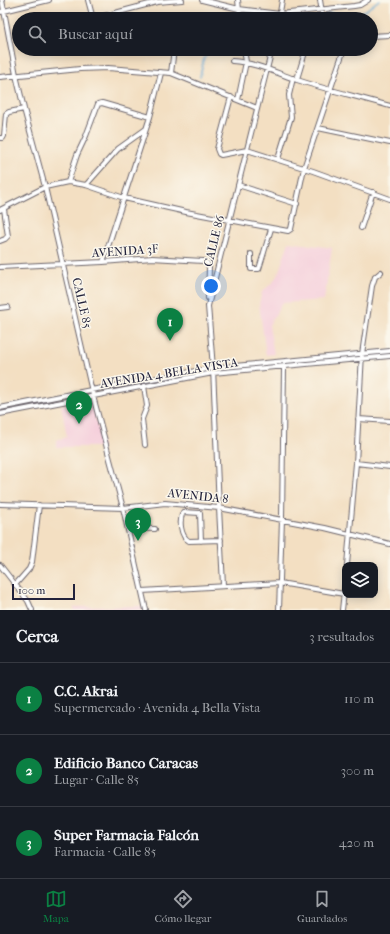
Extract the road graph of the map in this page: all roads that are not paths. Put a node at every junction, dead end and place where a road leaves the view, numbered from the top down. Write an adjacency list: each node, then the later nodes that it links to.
1 (2, 0): 12 (street, CALLE 85)
2 (49, 0): 12 (street)
3 (88, 0): 13 (street)
4 (182, 0): 14 (street)
5 (202, 0): 10 (street)
6 (238, 0): 10 (street)
7 (282, 0): 17 (street)
8 (320, 0): 11 (street)
9 (368, 0): 11 (street)
10 (238, 9): 15 (street); 16 (street)
11 (321, 10): 18 (street)
12 (2, 12): 31 (street, CALLE 85)
13 (91, 12)
14 (119, 12)
15 (239, 12)
16 (263, 12)
17 (280, 12)
18 (300, 12)
19 (390, 35): 20 (street)
20 (378, 36)
21 (173, 56): 30 (street)
22 (245, 56): 27 (street)
23 (270, 56): 28 (street, CALLE 86)
24 (303, 56): 33 (street)
25 (342, 56): 34 (street)
26 (232, 61): 27 (street)
27 (246, 62): 28 (street); 36 (street)
28 (267, 70): 33 (street); 38 (street, CALLE 86)
29 (161, 73): 30 (street); 31 (street); 40 (street)
30 (171, 73): 35 (street)
31 (16, 75): 32 (street); 39 (street, CALLE 85)
32 (0, 76)
33 (295, 79): 34 (street); 46 (street)
34 (330, 90): 37 (street); 41 (street)
35 (231, 97): 36 (street); 45 (street)
36 (238, 100): 38 (street)
37 (390, 106)
38 (257, 108): 45 (street, CALLE 86)
39 (24, 109): 43 (street); 51 (street, CALLE 85)
40 (150, 117): 42 (street); 48 (street)
41 (318, 128): 44 (street); 47 (street)
42 (146, 129): 50 (street); 53 (street)
43 (0, 138)
44 (390, 143)
45 (247, 150): 46 (street); 49 (street, CALLE 86)
46 (278, 159): 47 (street)
47 (304, 168): 52 (street); 55 (street)
48 (68, 182): 50 (street); 51 (street)
49 (238, 185): 55 (street); 57 (street, CALLE 86)
50 (86, 186): 53 (street)
51 (44, 187): 56 (street); 63 (street, CALLE 85)
52 (373, 192): 54 (street); 58 (street)
53 (124, 198): 57 (street); 62 (street)
54 (390, 199)
55 (296, 204): 59 (street)
56 (1, 210): 60 (street)
57 (229, 220): 59 (street); 66 (street, CALLE 86)
58 (361, 228)
59 (271, 229): 61 (street)
60 (0, 241)
61 (251, 254)
62 (103, 262): 63 (street, AVENIDA 3F); 66 (street, AVENIDA 3F)
63 (63, 264): 64 (street, AVENIDA 3F); 77 (street, CALLE 85)
64 (0, 267)
65 (381, 272): 70 (street)
66 (208, 306): 74 (street, CALLE 86)
67 (8, 307): 68 (street)
68 (0, 308)
69 (390, 351): 70 (street, AVENIDA 4 BELLA VISTA)
70 (362, 354): 72 (street); 74 (street, AVENIDA 4 BELLA VISTA)
71 (390, 356): 72 (street, AVENIDA 4 BELLA VISTA)
72 (362, 360): 73 (street, AVENIDA 4 BELLA VISTA); 81 (street)
73 (284, 367): 75 (street, AVENIDA 4 BELLA VISTA); 90 (street)
74 (214, 368): 75 (street, CALLE 86); 77 (street, AVENIDA 4 BELLA VISTA)
75 (213, 374): 76 (street, AVENIDA 4 BELLA VISTA); 89 (street, CALLE 86)
76 (144, 386): 78 (street, AVENIDA 4 BELLA VISTA); 83 (street)
77 (92, 390): 78 (street, CALLE 85); 79 (street, AVENIDA 4 BELLA VISTA)
78 (93, 396): 80 (street, AVENIDA 4 BELLA VISTA); 88 (street, CALLE 85)
79 (0, 408)
80 (0, 414)
81 (358, 419): 82 (street); 84 (street)
82 (390, 421)
83 (145, 445)
84 (356, 463): 85 (street); 93 (street)
85 (390, 467)
86 (0, 504): 87 (street, AVENIDA 8)
87 (39, 505): 88 (street, AVENIDA 8); 100 (street)
88 (123, 508): 89 (street, AVENIDA 8); 91 (street, CALLE 85)
89 (219, 508): 90 (street, AVENIDA 8); 95 (street, CALLE 86)
90 (282, 519): 93 (street, AVENIDA 8); 99 (street)
91 (128, 528): 92 (street); 102 (street, CALLE 85)
92 (155, 529)
93 (350, 534): 96 (street, AVENIDA 8); 97 (street)
94 (201, 540): 94 (street); 95 (street)
95 (221, 540): 101 (street, CALLE 86)
96 (390, 544)
97 (347, 562)
98 (0, 565): 100 (street)
99 (280, 583): 101 (street); 103 (street); 107 (street)
100 (15, 585): 105 (street)
101 (223, 585): 102 (street)
102 (142, 591): 106 (street, CALLE 85)
103 (342, 594)
104 (344, 598): 108 (street)
105 (32, 610)
106 (146, 610)
107 (279, 610)
108 (342, 610)

